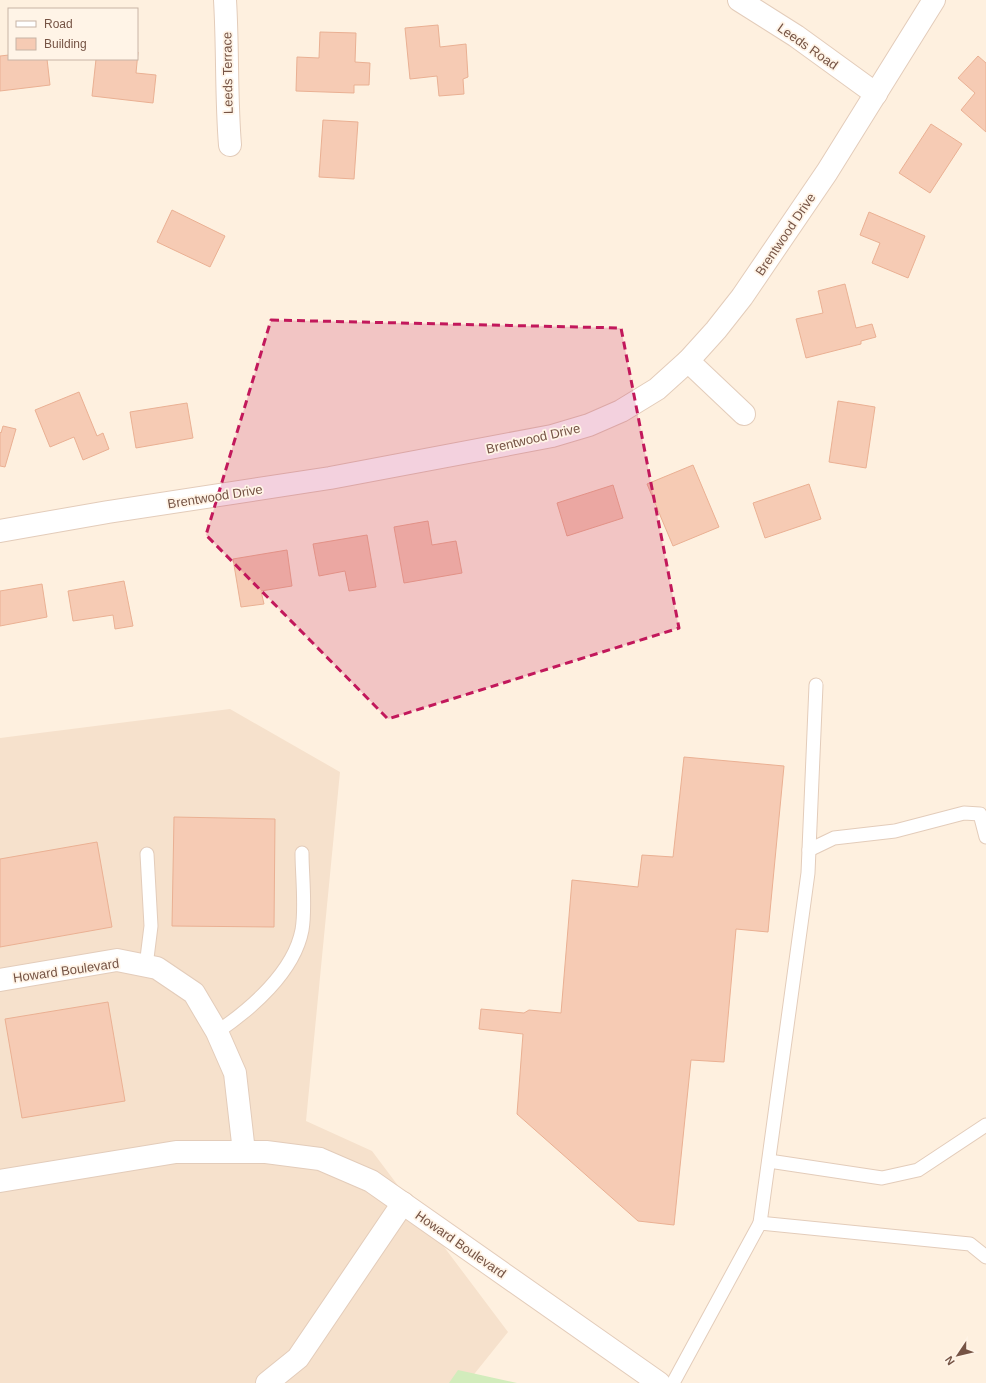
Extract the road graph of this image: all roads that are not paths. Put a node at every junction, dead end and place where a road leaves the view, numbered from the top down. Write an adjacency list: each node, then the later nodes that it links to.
1 (225, 0): 5 (street, Leeds Terrace)
2 (739, 0): 4 (street, Leeds Road)
3 (934, 0): 4 (street, Brentwood Drive)
4 (876, 94): 6 (street, Brentwood Drive)
5 (230, 146)
6 (688, 360): 7 (street); 8 (street, Brentwood Drive)
7 (744, 414)
8 (0, 531)
9 (816, 685): 12 (lane)
10 (983, 813): 11 (lane); 12 (lane)
11 (986, 837)
12 (809, 850): 20 (lane)
13 (302, 853): 17 (lane)
14 (147, 854): 15 (lane)
15 (146, 966): 16 (street, Howard Boulevard); 17 (street, Howard Boulevard)
16 (0, 980)
17 (217, 1032): 19 (street, Howard Boulevard)
18 (986, 1125): 20 (lane)
19 (244, 1152): 21 (street, Howard Boulevard); 22 (street, Howard Boulevard)
20 (769, 1161): 23 (lane)
21 (0, 1181)
22 (403, 1203): 25 (street); 26 (street, Howard Boulevard)
23 (760, 1223): 24 (lane); 27 (lane)
24 (986, 1257)
25 (267, 1383)
26 (659, 1383)
27 (673, 1383)

